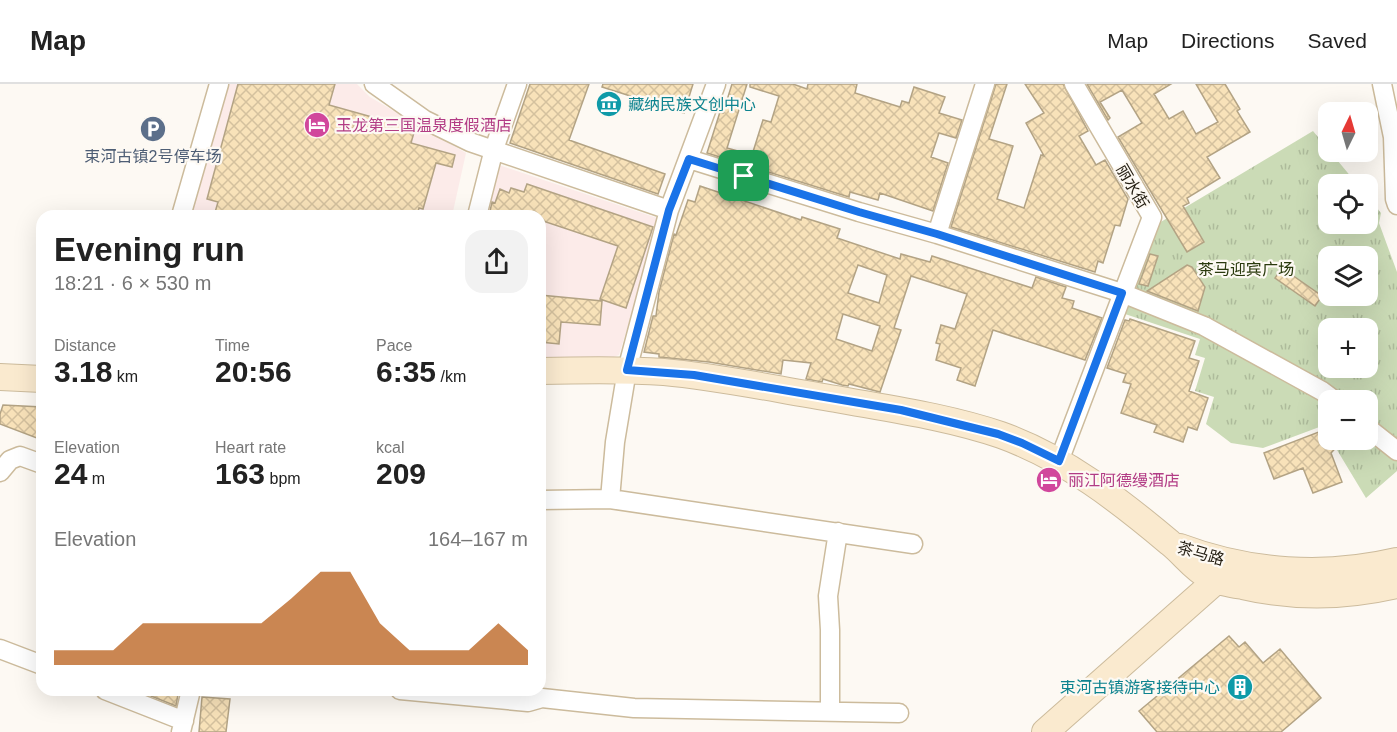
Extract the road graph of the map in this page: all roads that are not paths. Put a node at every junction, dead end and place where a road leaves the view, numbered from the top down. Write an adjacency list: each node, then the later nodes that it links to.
1 (219, 84): 11 (street)
2 (374, 84): 8 (street)
3 (517, 84): 8 (street)
4 (716, 84): 9 (street)
5 (985, 84): 14 (street)
6 (1074, 84): 15 (street, 丽水街)
7 (1382, 84): 10 (street)
8 (494, 149): 12 (street); 13 (street)
9 (689, 159): 13 (street); 14 (street)
10 (1397, 205)
11 (183, 210)
12 (479, 210)
13 (669, 210): 16 (street)
14 (937, 234): 15 (street)
15 (1122, 293): 20 (street); 23 (street)
16 (627, 370): 17 (street); 23 (street); 26 (street)
17 (546, 371)
18 (0, 377): 19 (street)
19 (36, 379)
20 (1320, 390)
21 (1378, 436): 22 (street)
22 (1397, 452)
23 (1059, 461): 29 (street)
24 (36, 462): 25 (street)
25 (0, 472)
26 (610, 499): 27 (street); 28 (street)
27 (546, 500)
28 (838, 532): 30 (street); 39 (street)
29 (1171, 543): 31 (street, 茶马路); 32 (street, 茶马路)
30 (913, 544)
31 (1397, 561)
32 (1217, 580): 33 (street, 茶马路); 42 (street)
33 (1397, 585)
34 (0, 649): 35 (street)
35 (36, 663)
36 (118, 696): 41 (street)
37 (190, 696): 41 (street)
38 (464, 696): 39 (street)
39 (830, 711): 40 (street)
40 (899, 713)
41 (183, 727)
42 (1045, 732)

